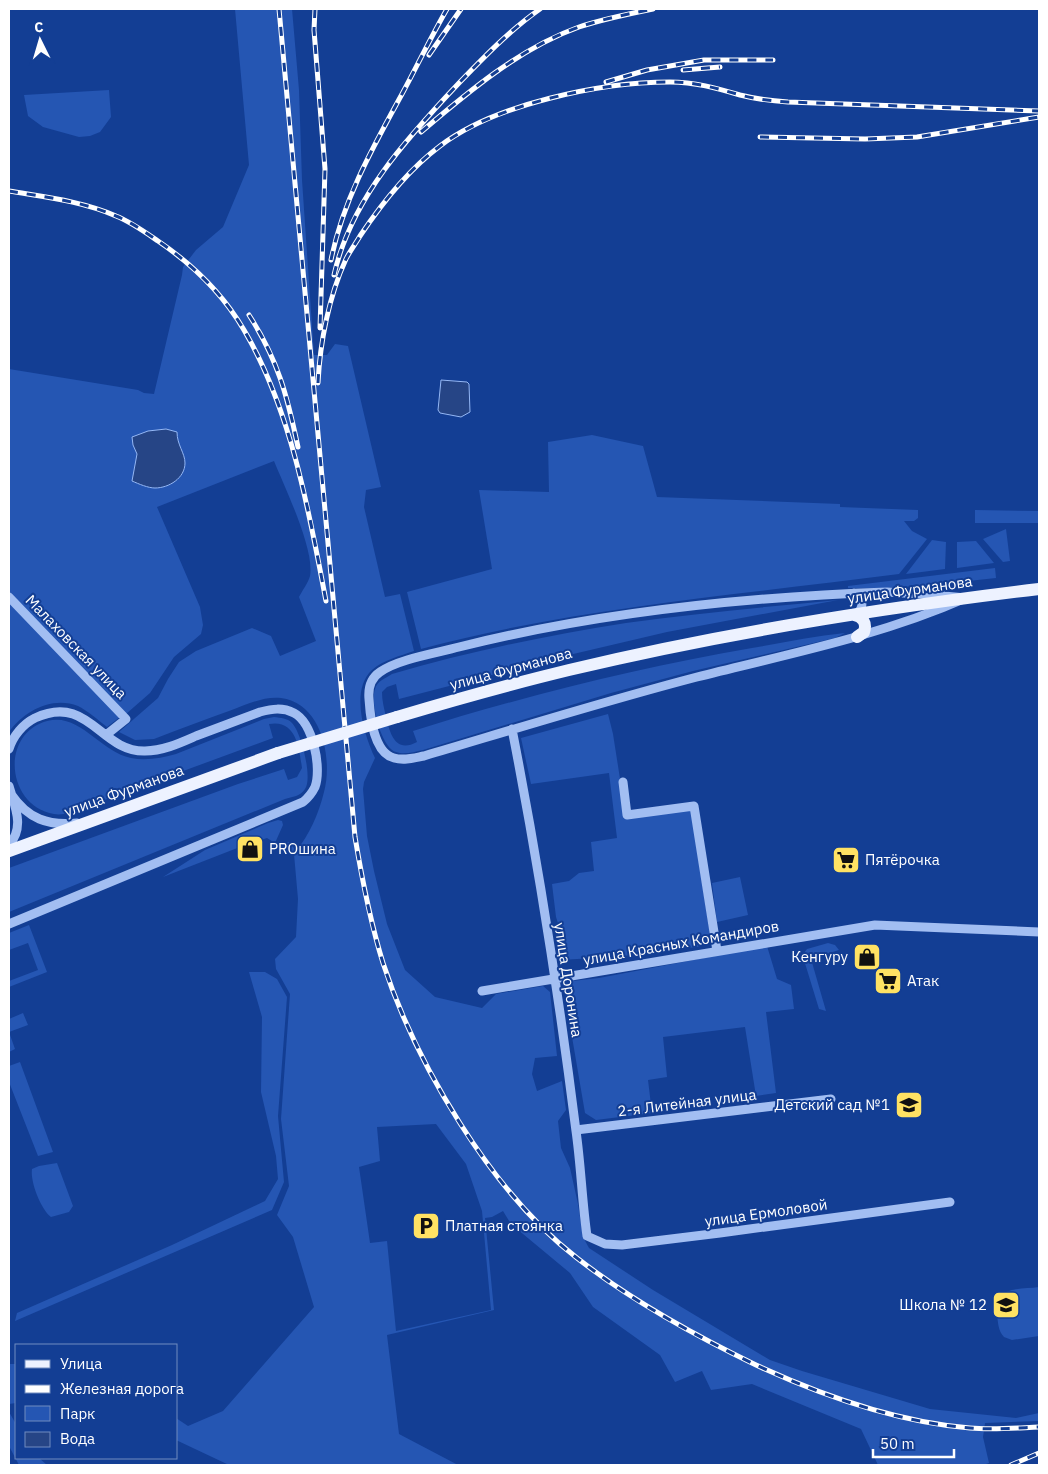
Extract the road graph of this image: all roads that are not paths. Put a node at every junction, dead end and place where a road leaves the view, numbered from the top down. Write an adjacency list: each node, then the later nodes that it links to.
1 (1039, 589): 4 (main road, улица Фурманова)
2 (854, 593): 4 (street); 5 (street); 7 (street)
3 (9, 597): 8 (street, Малаховская улица)
4 (966, 598): 5 (main road, улица Фурманова); 6 (street)
5 (855, 614): 6 (main road); 12 (main road, улица Фурманова, bridge)
6 (857, 637): 7 (street)
7 (512, 729): 18 (street, улица Доронина)
8 (106, 735): 9 (street); 15 (street)
9 (9, 749)
10 (622, 782): 17 (street)
11 (10, 790): 12 (street); 13 (street)
12 (90, 821): 14 (main road, улица Фурманова)
13 (9, 845)
14 (9, 851)
15 (9, 924)
16 (1039, 932): 17 (street, улица Красных Командиров)
17 (718, 951): 18 (street, улица Красных Командиров)
18 (554, 979): 19 (street, улица Красных Командиров); 21 (street, улица Доронина)
19 (482, 991)
20 (831, 1099): 21 (street, 2-я Литейная улица)
21 (576, 1130): 23 (street, улица Доронина)
22 (950, 1202): 23 (street, улица Ермоловой)
23 (587, 1236)

